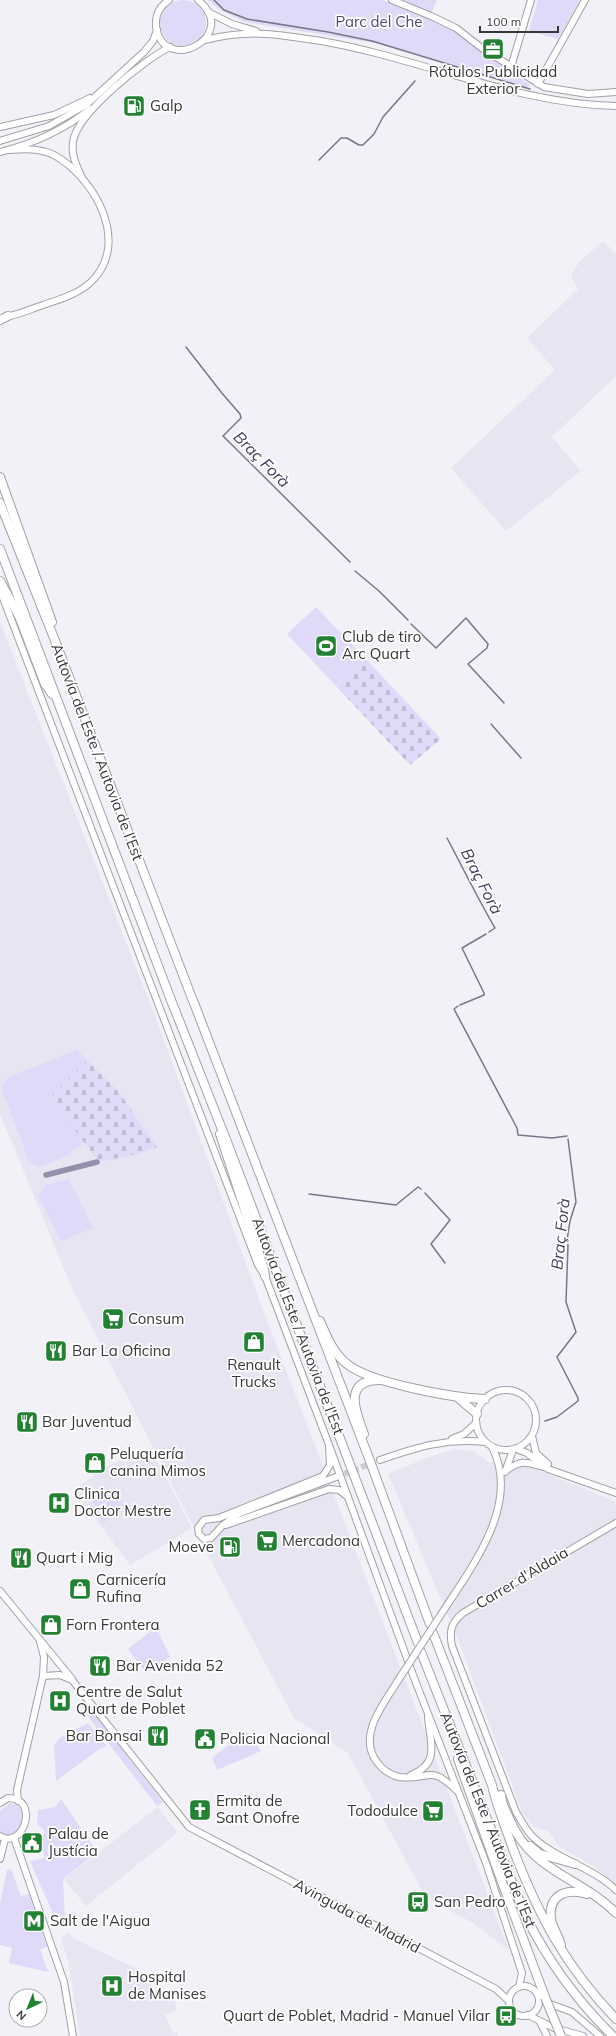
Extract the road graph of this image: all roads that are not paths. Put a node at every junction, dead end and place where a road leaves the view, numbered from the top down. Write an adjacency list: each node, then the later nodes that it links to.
1 (198, 0): 6 (street)
2 (392, 0): 11 (street)
3 (531, 0): 11 (street)
4 (586, 0): 12 (street)
5 (166, 1): 7 (street)
6 (208, 12): 8 (street); 9 (street)
7 (157, 30): 10 (street); 14 (street)
8 (259, 32): 9 (street); 15 (street)
9 (205, 40): 10 (street)
10 (170, 47): 14 (street)
11 (511, 67): 12 (street)
12 (538, 84): 13 (street)
13 (616, 92)
14 (103, 94): 16 (street); 17 (street); 18 (street); 20 (street)
15 (616, 106)
16 (0, 127)
17 (0, 141)
18 (9, 150): 19 (street); 20 (street)
19 (0, 152)
20 (84, 182): 21 (street)
21 (4, 317): 22 (highway)
22 (0, 320)
23 (0, 477): 28 (highway)
24 (0, 503): 28 (highway, Autovía del Este / Autovia de l'Est)
25 (0, 549): 29 (highway, Autovía del Este / Autovia de l'Est)
26 (0, 581): 29 (highway)
27 (0, 590): 32 (street)
28 (54, 638): 31 (highway, Autovía del Este / Autovia de l'Est)
29 (58, 704): 30 (highway, Autovía del Este / Autovia de l'Est)
30 (218, 1122): 32 (highway); 65 (highway, Autovía del Este / Autovia de l'Est)
31 (285, 1240): 33 (highway); 45 (highway, Autovía del Este / Autovia de l'Est)
32 (265, 1276): 41 (street)
33 (385, 1380): 34 (highway); 45 (highway)
34 (457, 1397): 35 (highway); 36 (highway)
35 (485, 1399): 36 (street); 38 (street)
36 (477, 1414): 37 (street)
37 (476, 1423): 39 (street); 40 (street)
38 (532, 1436): 43 (street); 48 (street)
39 (448, 1441): 40 (street); 44 (street)
40 (485, 1442): 42 (street)
41 (329, 1445): 53 (street); 56 (street)
42 (492, 1447): 43 (street); 51 (street)
43 (515, 1449): 46 (street); 47 (street)
44 (380, 1460)
45 (370, 1461): 62 (highway, Autovía del Este / Autovia de l'Est)
46 (548, 1469): 47 (street); 48 (street)
47 (504, 1472): 51 (street)
48 (559, 1473): 50 (street)
49 (336, 1477): 55 (street)
50 (605, 1491): 52 (street); 54 (street)
51 (500, 1492): 73 (street, bridge)
52 (616, 1493)
53 (349, 1498): 59 (street); 71 (street)
54 (616, 1498)
55 (238, 1514): 56 (street); 59 (street)
56 (219, 1518): 57 (street)
57 (207, 1520): 60 (street); 60 (street)
58 (615, 1523): 83 (street, Carrer d'Aldaia)
59 (222, 1526): 60 (street)
60 (216, 1532)
61 (0, 1591): 64 (street)
62 (430, 1624)
63 (433, 1634): 74 (highway, Autovía del Este / Autovia de l'Est)
64 (40, 1640): 68 (street); 69 (street)
65 (418, 1643)
66 (421, 1652): 72 (highway, Autovía del Este / Autovia de l'Est)
67 (55, 1675): 68 (street); 69 (street); 70 (street)
68 (43, 1676): 70 (street)
69 (78, 1687): 89 (street, Avinguda de Madrid)
70 (41, 1688): 78 (street)
71 (428, 1714): 73 (street); 75 (street)
72 (457, 1746): 91 (highway); 101 (highway, Autovía del Este / Autovia de l'Est)
73 (405, 1777): 75 (street)
74 (492, 1785): 77 (highway); 87 (highway, Autovía del Este / Autovia de l'Est)
75 (459, 1793): 88 (street)
76 (0, 1795): 79 (street)
77 (501, 1795): 83 (highway); 85 (highway)
78 (18, 1801): 79 (street); 81 (street)
79 (0, 1803)
80 (2, 1838): 81 (street); 82 (street)
81 (14, 1838): 96 (street)
82 (0, 1859)
83 (575, 1864): 84 (street, Carrer d'Aldaia)
84 (616, 1890)
85 (593, 1896): 86 (highway); 87 (highway)
86 (616, 1913)
87 (562, 1950): 94 (highway, Autovía del Este / Autovia de l'Est)
88 (519, 1986): 90 (street); 91 (street)
89 (496, 1989): 90 (street, Avinguda de Madrid); 92 (street, Avinguda de Madrid)
90 (512, 1991): 92 (street)
91 (542, 1997): 93 (street); 98 (highway, bridge); 100 (street)
92 (509, 2001): 93 (street)
93 (528, 2015): 95 (street)
94 (616, 2019)
95 (539, 2020): 97 (street); 99 (street)
96 (73, 2036)
97 (547, 2036)
98 (561, 2036)
99 (583, 2036)
100 (600, 2036)
101 (613, 2036)

